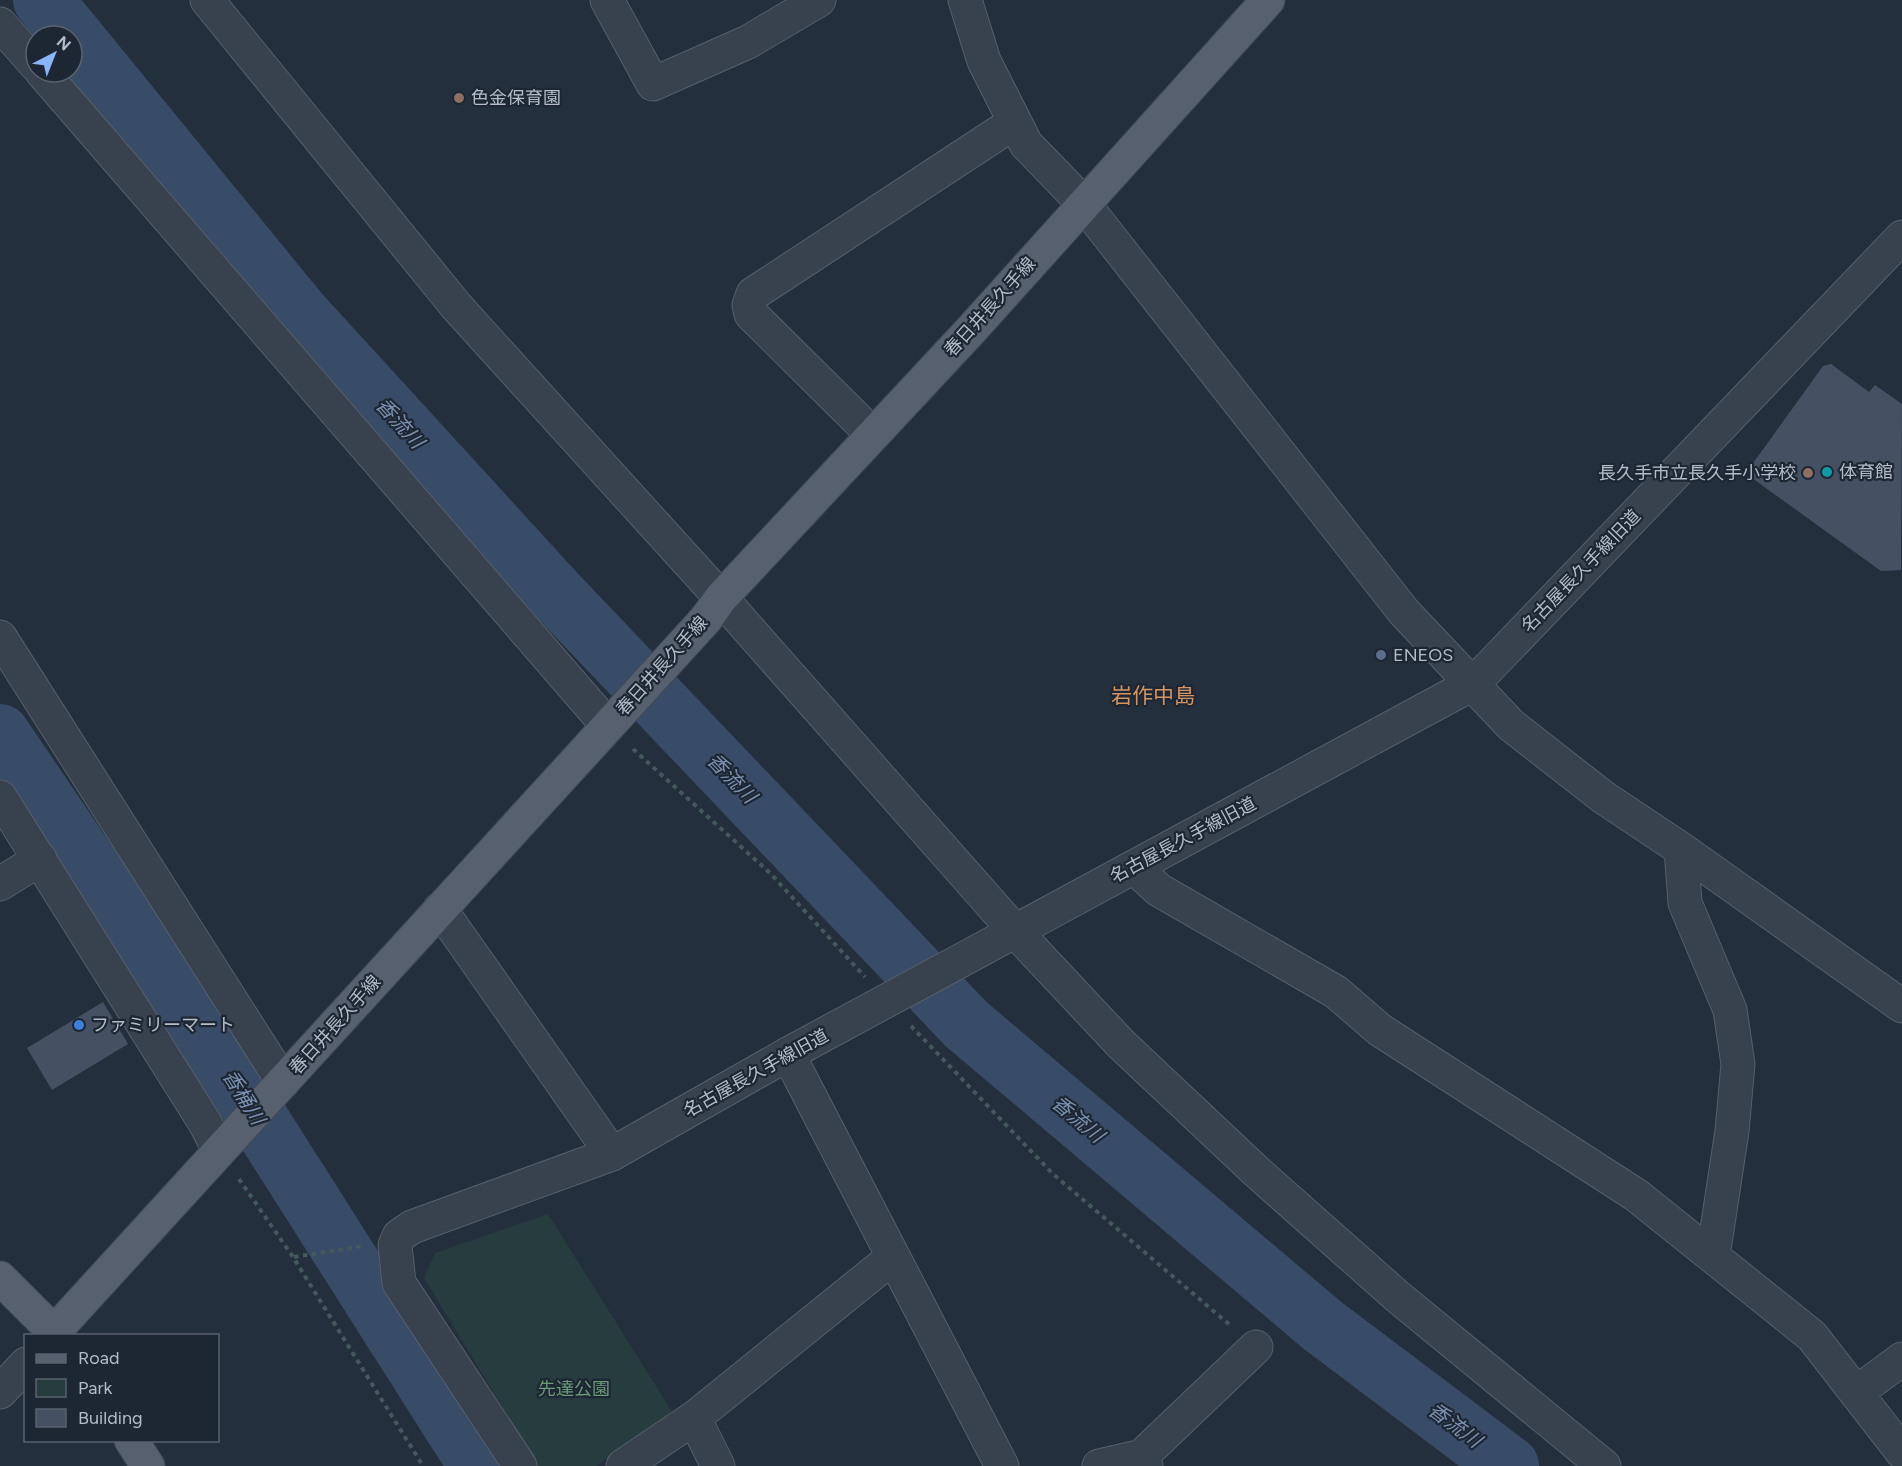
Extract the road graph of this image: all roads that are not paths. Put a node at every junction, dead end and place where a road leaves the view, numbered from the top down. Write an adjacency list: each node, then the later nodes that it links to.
1 (207, 0): 13 (street)
2 (607, 0): 3 (street)
3 (819, 0)
4 (965, 0): 9 (street)
5 (1268, 0): 10 (main road, 春日井長久手線)
6 (0, 24): 7 (street)
7 (24, 51)
8 (53, 84): 16 (street)
9 (1015, 122): 10 (street); 12 (street)
10 (1083, 203): 12 (main road, 春日井長久手線); 15 (street)
11 (1902, 237): 15 (street, 名古屋長久手線旧道)
12 (873, 435): 13 (main road, 春日井長久手線)
13 (713, 608): 16 (main road, 春日井長久手線); 23 (street)
14 (0, 637): 26 (street)
15 (1474, 683): 18 (street); 20 (street, 名古屋長久手線旧道)
16 (615, 718): 22 (main road, 春日井長久手線)
17 (0, 796): 19 (street)
18 (1681, 849): 24 (street); 29 (street)
19 (40, 859): 21 (street); 27 (street)
20 (1134, 867): 23 (street, 名古屋長久手線旧道); 29 (street)
21 (0, 884)
22 (440, 909): 26 (main road, 春日井長久手線); 28 (street)
23 (1010, 934): 25 (street, 名古屋長久手線旧道); 48 (street)
24 (1902, 1006)
25 (788, 1054): 28 (street, 名古屋長久手線旧道); 30 (street)
26 (283, 1082): 27 (main road, 春日井長久手線)
27 (219, 1150): 32 (main road, 春日井長久手線)
28 (612, 1154): 43 (street, 名古屋長久手線旧道)
29 (1713, 1256): 37 (street)
30 (892, 1258): 38 (street); 46 (street)
31 (0, 1278): 32 (main road)
32 (55, 1334)
33 (1256, 1347): 41 (street)
34 (1902, 1359): 37 (street)
35 (24, 1366): 36 (street)
36 (0, 1392)
37 (1856, 1393): 40 (street)
38 (694, 1418): 44 (street); 45 (street)
39 (132, 1442): 42 (main road)
40 (1902, 1452)
41 (1144, 1461): 47 (street)
42 (148, 1466)
43 (520, 1466)
44 (624, 1466)
45 (718, 1466)
46 (1002, 1466)
47 (1099, 1466)
48 (1604, 1466)

